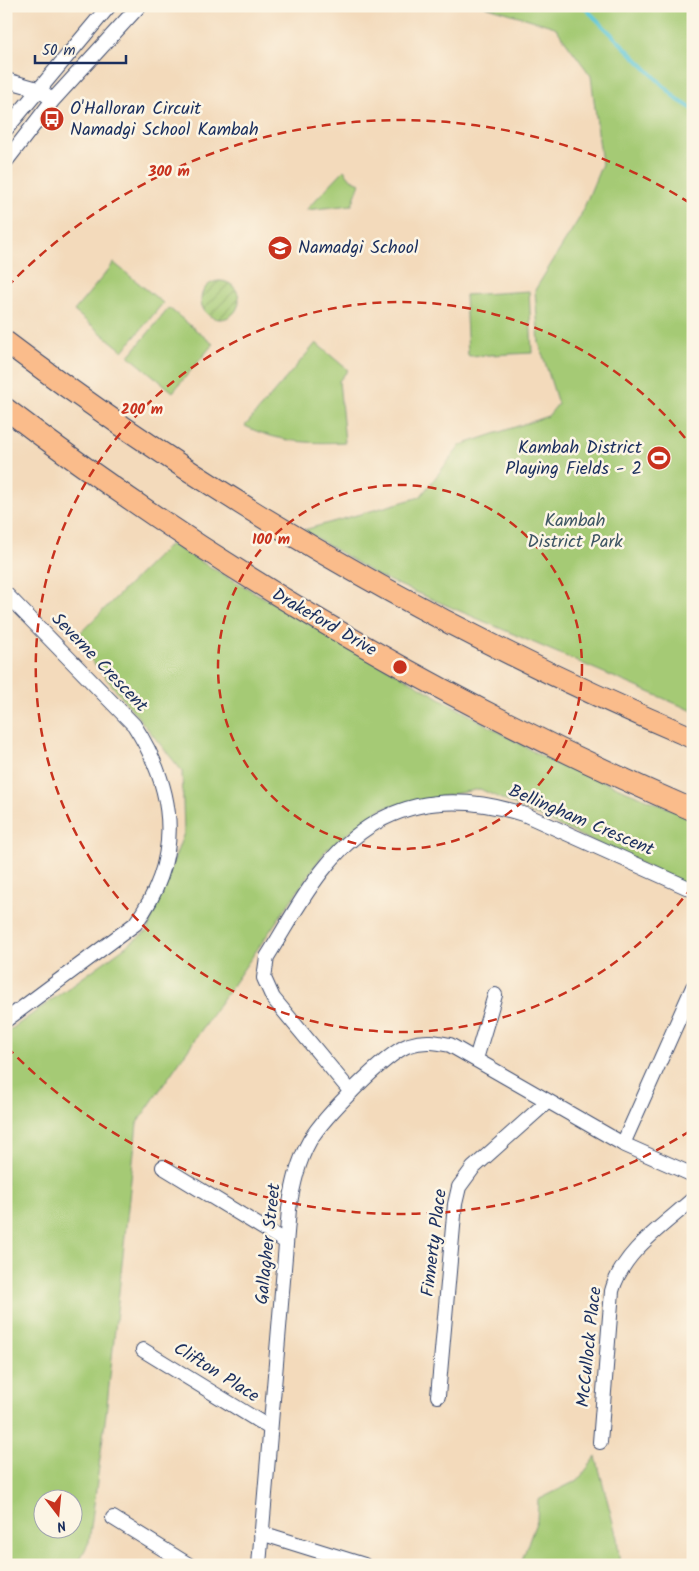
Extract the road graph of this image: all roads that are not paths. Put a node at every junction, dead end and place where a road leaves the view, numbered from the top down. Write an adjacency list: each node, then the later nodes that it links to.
1 (109, 6): 4 (street)
2 (140, 6): 5 (street)
3 (6, 80): 4 (street)
4 (40, 90): 5 (street); 6 (street)
5 (53, 100): 7 (street)
6 (6, 129)
7 (6, 160)
8 (6, 342): 11 (highway)
9 (6, 409): 12 (highway, Drakeford Drive)
10 (6, 594): 16 (street, Severne Crescent)
11 (693, 738)
12 (693, 810)
13 (693, 890): 18 (street, Bellingham Crescent)
14 (693, 987): 20 (street)
15 (495, 995): 17 (street)
16 (6, 1020)
17 (476, 1059): 18 (street, Gallagher Street); 19 (street, Gallagher Street)
18 (352, 1092): 24 (street, Gallagher Street)
19 (547, 1102): 20 (street, Gallagher Street); 26 (street, Finnerty Place)
20 (623, 1144): 22 (street, Gallagher Street)
21 (163, 1167): 24 (street)
22 (693, 1175)
23 (693, 1199): 28 (street, McCullock Place)
24 (286, 1242): 27 (street, Gallagher Street)
25 (143, 1350): 27 (street, Clifton Place)
26 (438, 1396)
27 (270, 1428): 30 (street, Gallagher Street)
28 (600, 1442)
29 (113, 1518): 31 (street)
30 (261, 1533): 32 (street, Gallagher Street); 33 (street)
31 (189, 1565)
32 (259, 1565)
33 (364, 1565)

